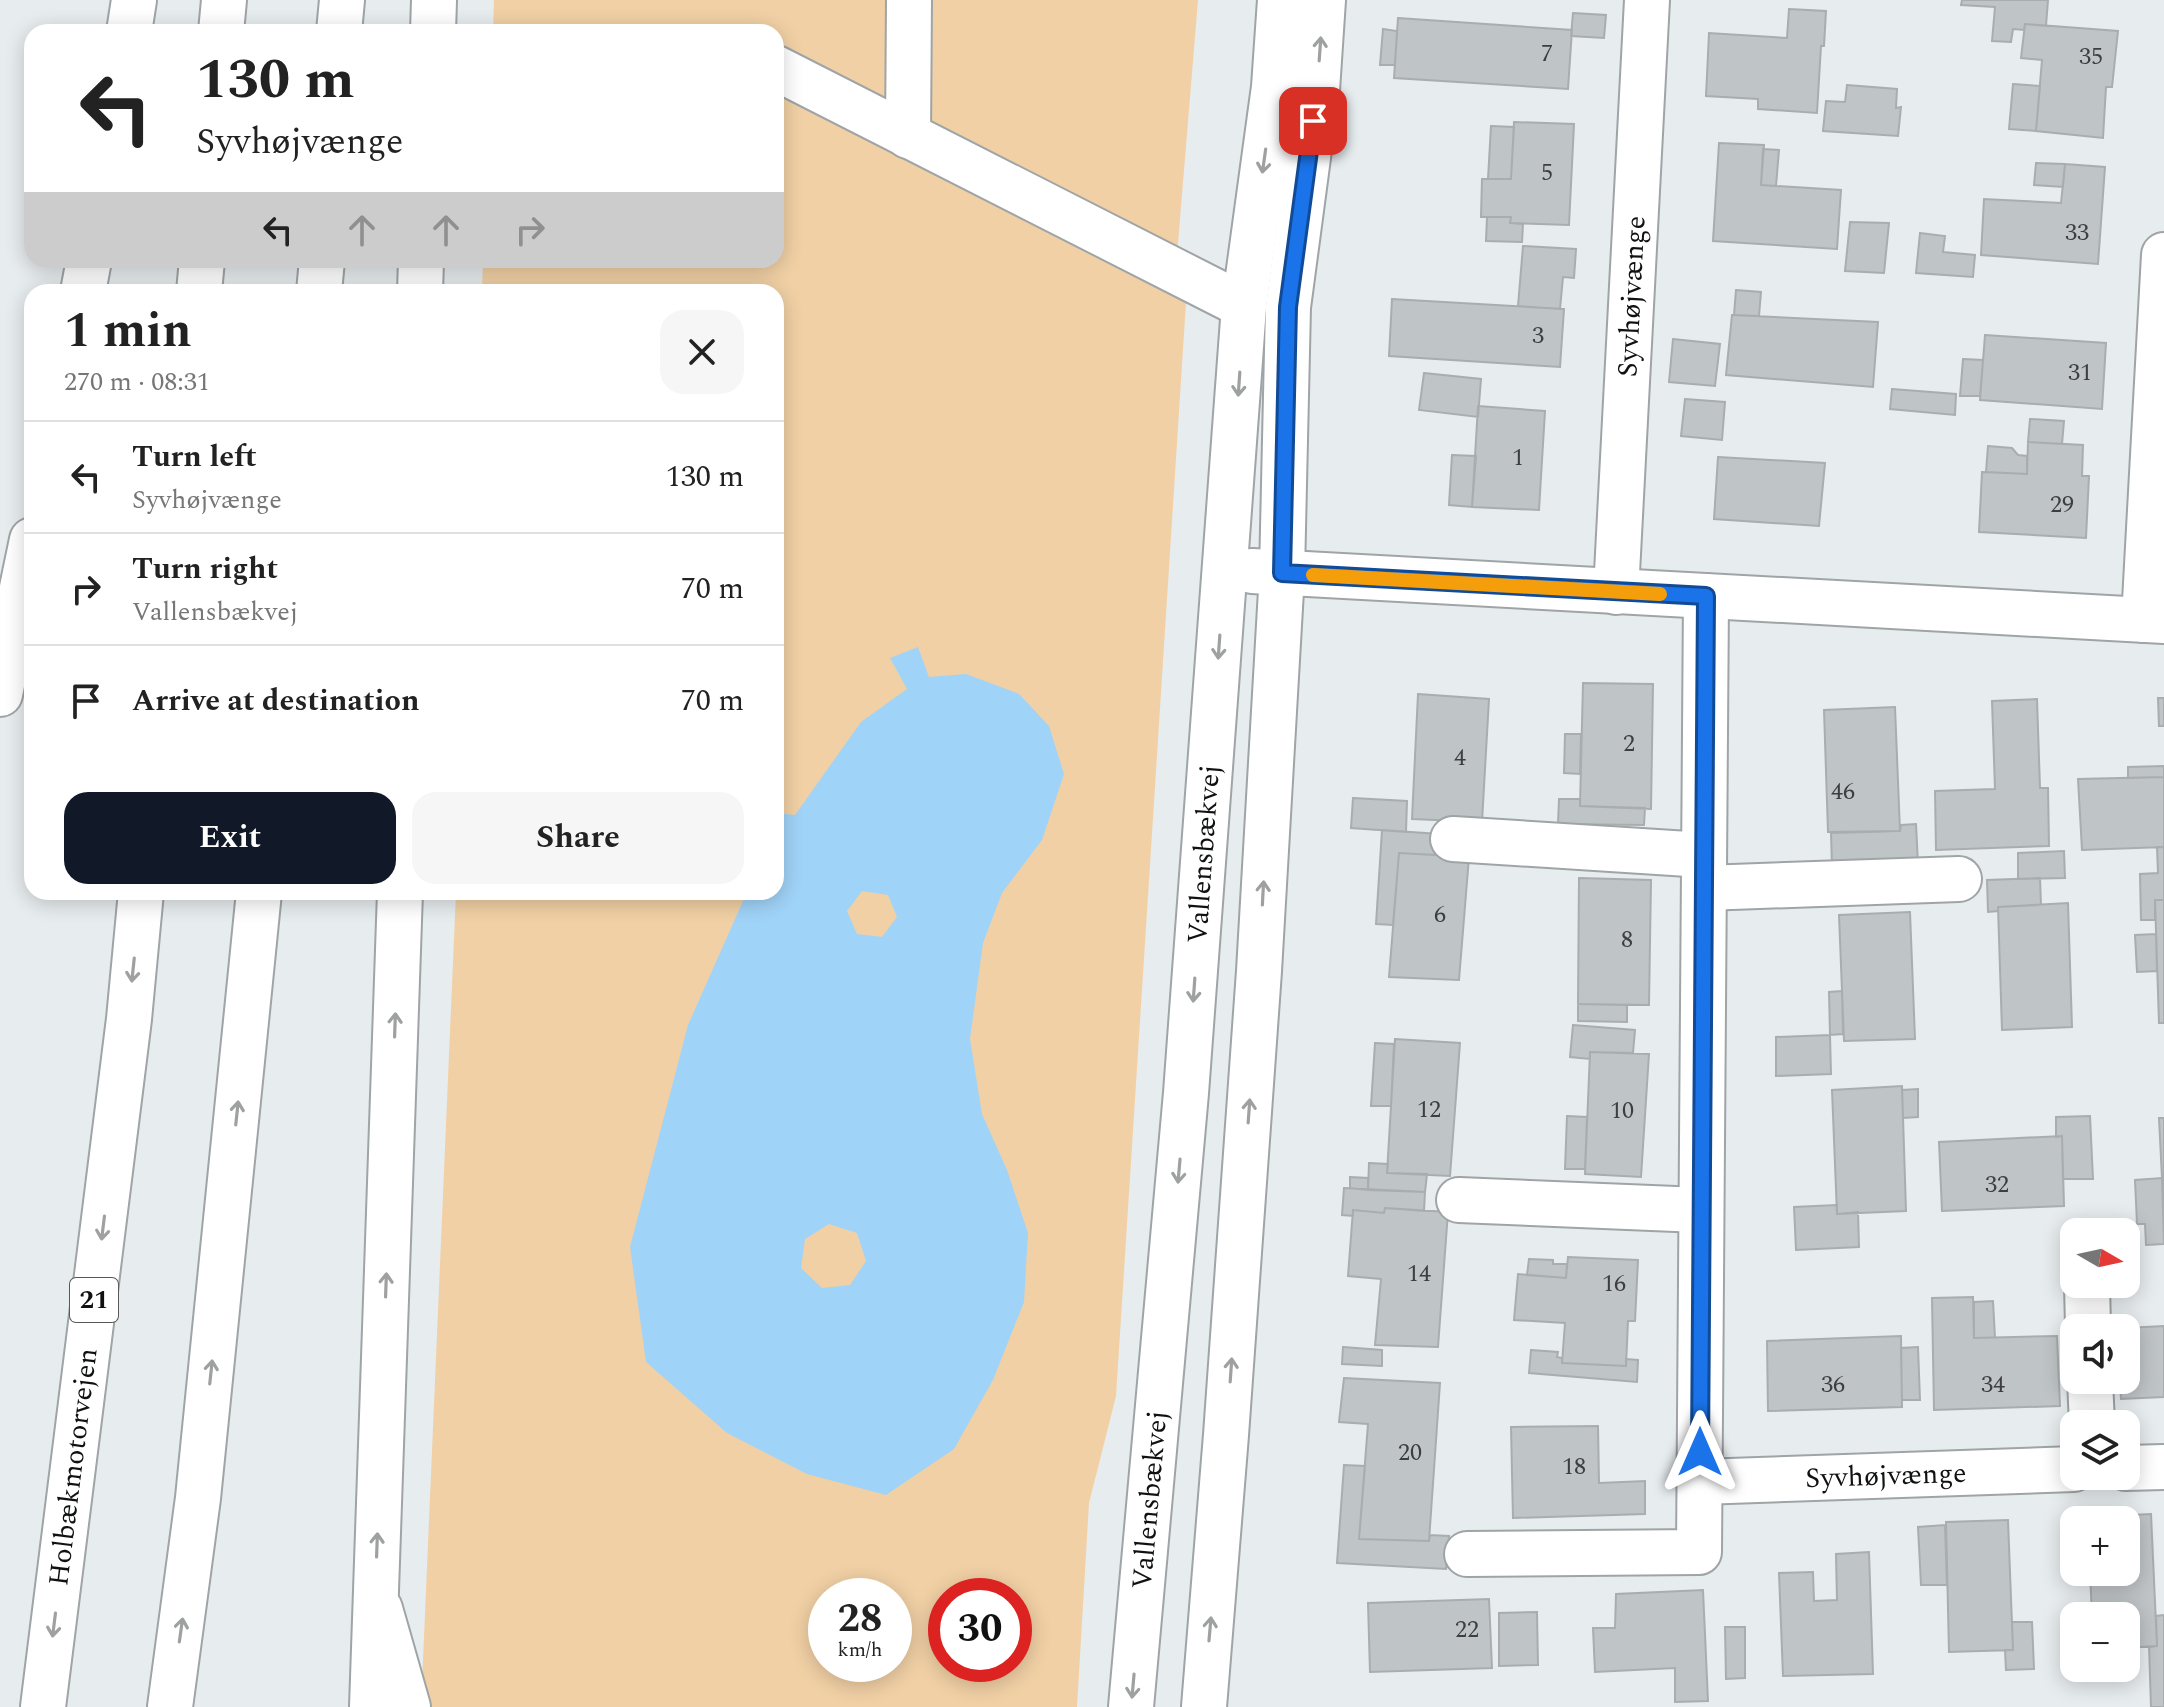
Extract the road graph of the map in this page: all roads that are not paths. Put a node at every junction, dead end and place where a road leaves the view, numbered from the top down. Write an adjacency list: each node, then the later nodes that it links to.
1 (134, 0): 9 (main road)
2 (224, 0): 10 (main road)
3 (342, 0): 11 (main road)
4 (434, 0): 12 (main road)
5 (909, 0): 14 (main road)
6 (1280, 0): 16 (main road, Vallensbækvej, one-way to 16)
7 (1323, 0): 18 (main road, one-way to 7)
8 (1647, 0): 20 (main road, Syvhøjvænge)
9 (130, 24)
10 (222, 24)
11 (340, 24)
12 (433, 24)
13 (784, 72): 14 (main road)
14 (908, 136): 16 (main road)
15 (2164, 255): 22 (main road)
16 (1244, 306): 17 (main road, Vallensbækvej, one-way to 17)
17 (1225, 569): 18 (main road); 42 (main road, Vallensbækvej, one-way to 42)
18 (1282, 573): 20 (main road); 43 (main road, one-way to 18)
19 (24, 578): 23 (main road)
20 (1616, 592): 21 (main road)
21 (1706, 596): 22 (main road); 25 (main road)
22 (2154, 620)
23 (0, 694)
24 (1453, 839): 25 (main road)
25 (1704, 872): 26 (main road); 31 (main road)
26 (1959, 879)
27 (140, 900): 38 (main road, Holbækmotorvejen / 21, one-way to 38)
28 (258, 900): 39 (main road, one-way to 28)
29 (400, 900): 37 (main road, one-way to 29)
30 (1459, 1200): 31 (main road)
31 (1700, 1210): 35 (main road)
32 (2164, 1467): 33 (main road)
33 (2140, 1468)
34 (2060, 1469): 35 (main road, Syvhøjvænge)
35 (1700, 1482): 36 (main road)
36 (1467, 1554)
37 (376, 1592): 40 (main road); 41 (main road)
38 (43, 1707)
39 (170, 1707)
40 (372, 1707)
41 (408, 1707)
42 (1131, 1707)
43 (1204, 1707)

